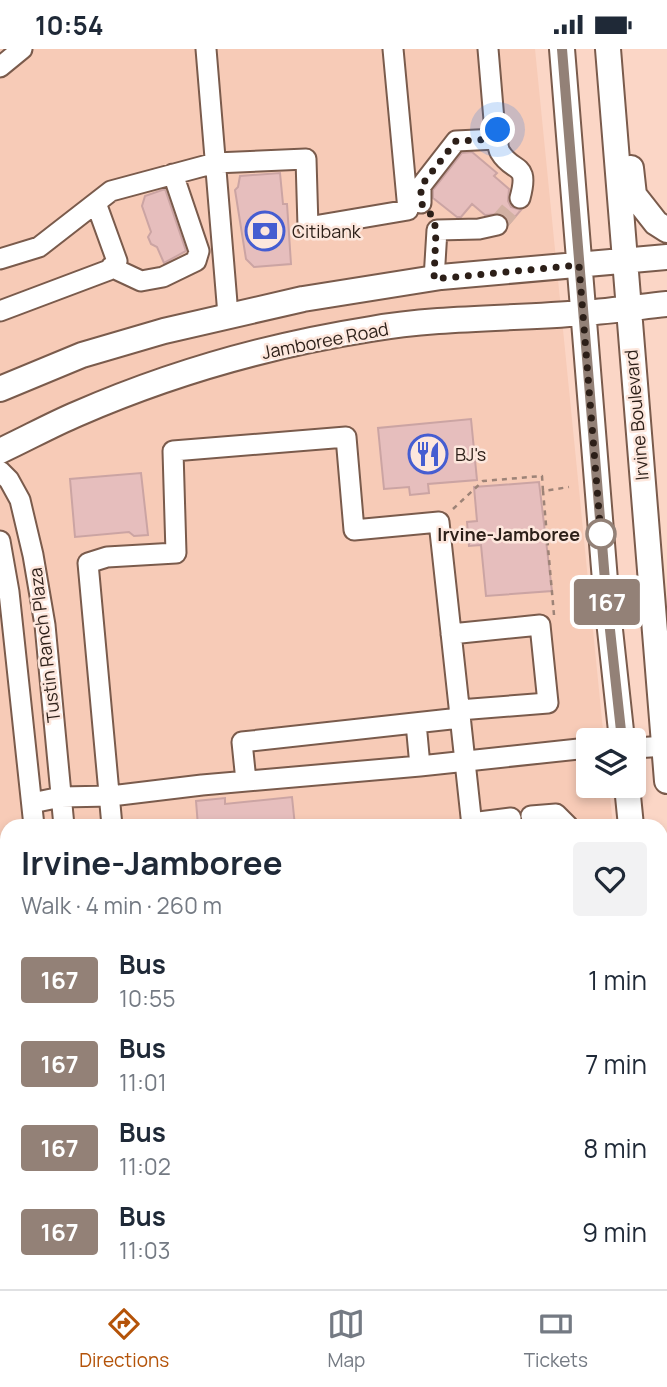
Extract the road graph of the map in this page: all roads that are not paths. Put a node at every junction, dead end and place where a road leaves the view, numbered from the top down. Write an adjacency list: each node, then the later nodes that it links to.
1 (22, 49): 7 (street)
2 (206, 49): 9 (street)
3 (393, 49): 13 (street)
4 (488, 49): 8 (street)
5 (562, 49): 20 (main road)
6 (610, 49): 16 (main road); 19 (main road, Irvine Boulevard)
7 (0, 67)
8 (498, 134): 11 (street); 13 (street)
9 (215, 163): 10 (street); 13 (street); 27 (street)
10 (173, 174): 12 (street); 21 (street)
11 (520, 198)
12 (96, 203): 18 (street); 21 (street)
13 (414, 203): 15 (street)
14 (497, 225): 15 (street)
15 (436, 230): 22 (street)
16 (667, 230)
17 (667, 257): 19 (main road)
18 (0, 259)
19 (624, 261): 20 (main road); 24 (main road, Irvine Boulevard)
20 (579, 265): 22 (main road); 26 (main road)
21 (111, 267): 25 (street)
22 (434, 279): 27 (main road)
23 (667, 304): 24 (main road, Jamboree Road)
24 (628, 309): 26 (main road, Jamboree Road); 37 (main road, Irvine Boulevard)
25 (0, 311)
26 (584, 313): 29 (main road, Jamboree Road); 36 (main road)
27 (228, 315): 28 (main road)
28 (0, 389)
29 (0, 451)
30 (0, 471): 45 (street, Tustin Ranch Plaza)
31 (0, 541): 33 (street, Tustin Ranch Plaza)
32 (451, 634): 34 (street); 34 (street); 44 (street)
33 (7, 638): 47 (street, Tustin Ranch Plaza)
34 (460, 714): 35 (street); 40 (street)
35 (416, 723): 41 (street); 42 (street)
36 (621, 728)
37 (665, 746): 38 (street); 43 (main road, Irvine Boulevard)
38 (646, 747)
39 (576, 749): 40 (street)
40 (465, 761): 41 (street); 51 (street)
41 (421, 766): 42 (street)
42 (246, 781): 44 (street)
43 (667, 781)
44 (111, 796): 45 (street); 50 (street)
45 (61, 797): 47 (street); 49 (street, Tustin Ranch Plaza)
46 (628, 798): 54 (main road)
47 (32, 803): 48 (street, Tustin Ranch Plaza)
48 (33, 819)
49 (63, 819)
50 (112, 819)
51 (471, 819)
52 (507, 819): 53 (street)
53 (561, 819)
54 (630, 819)

